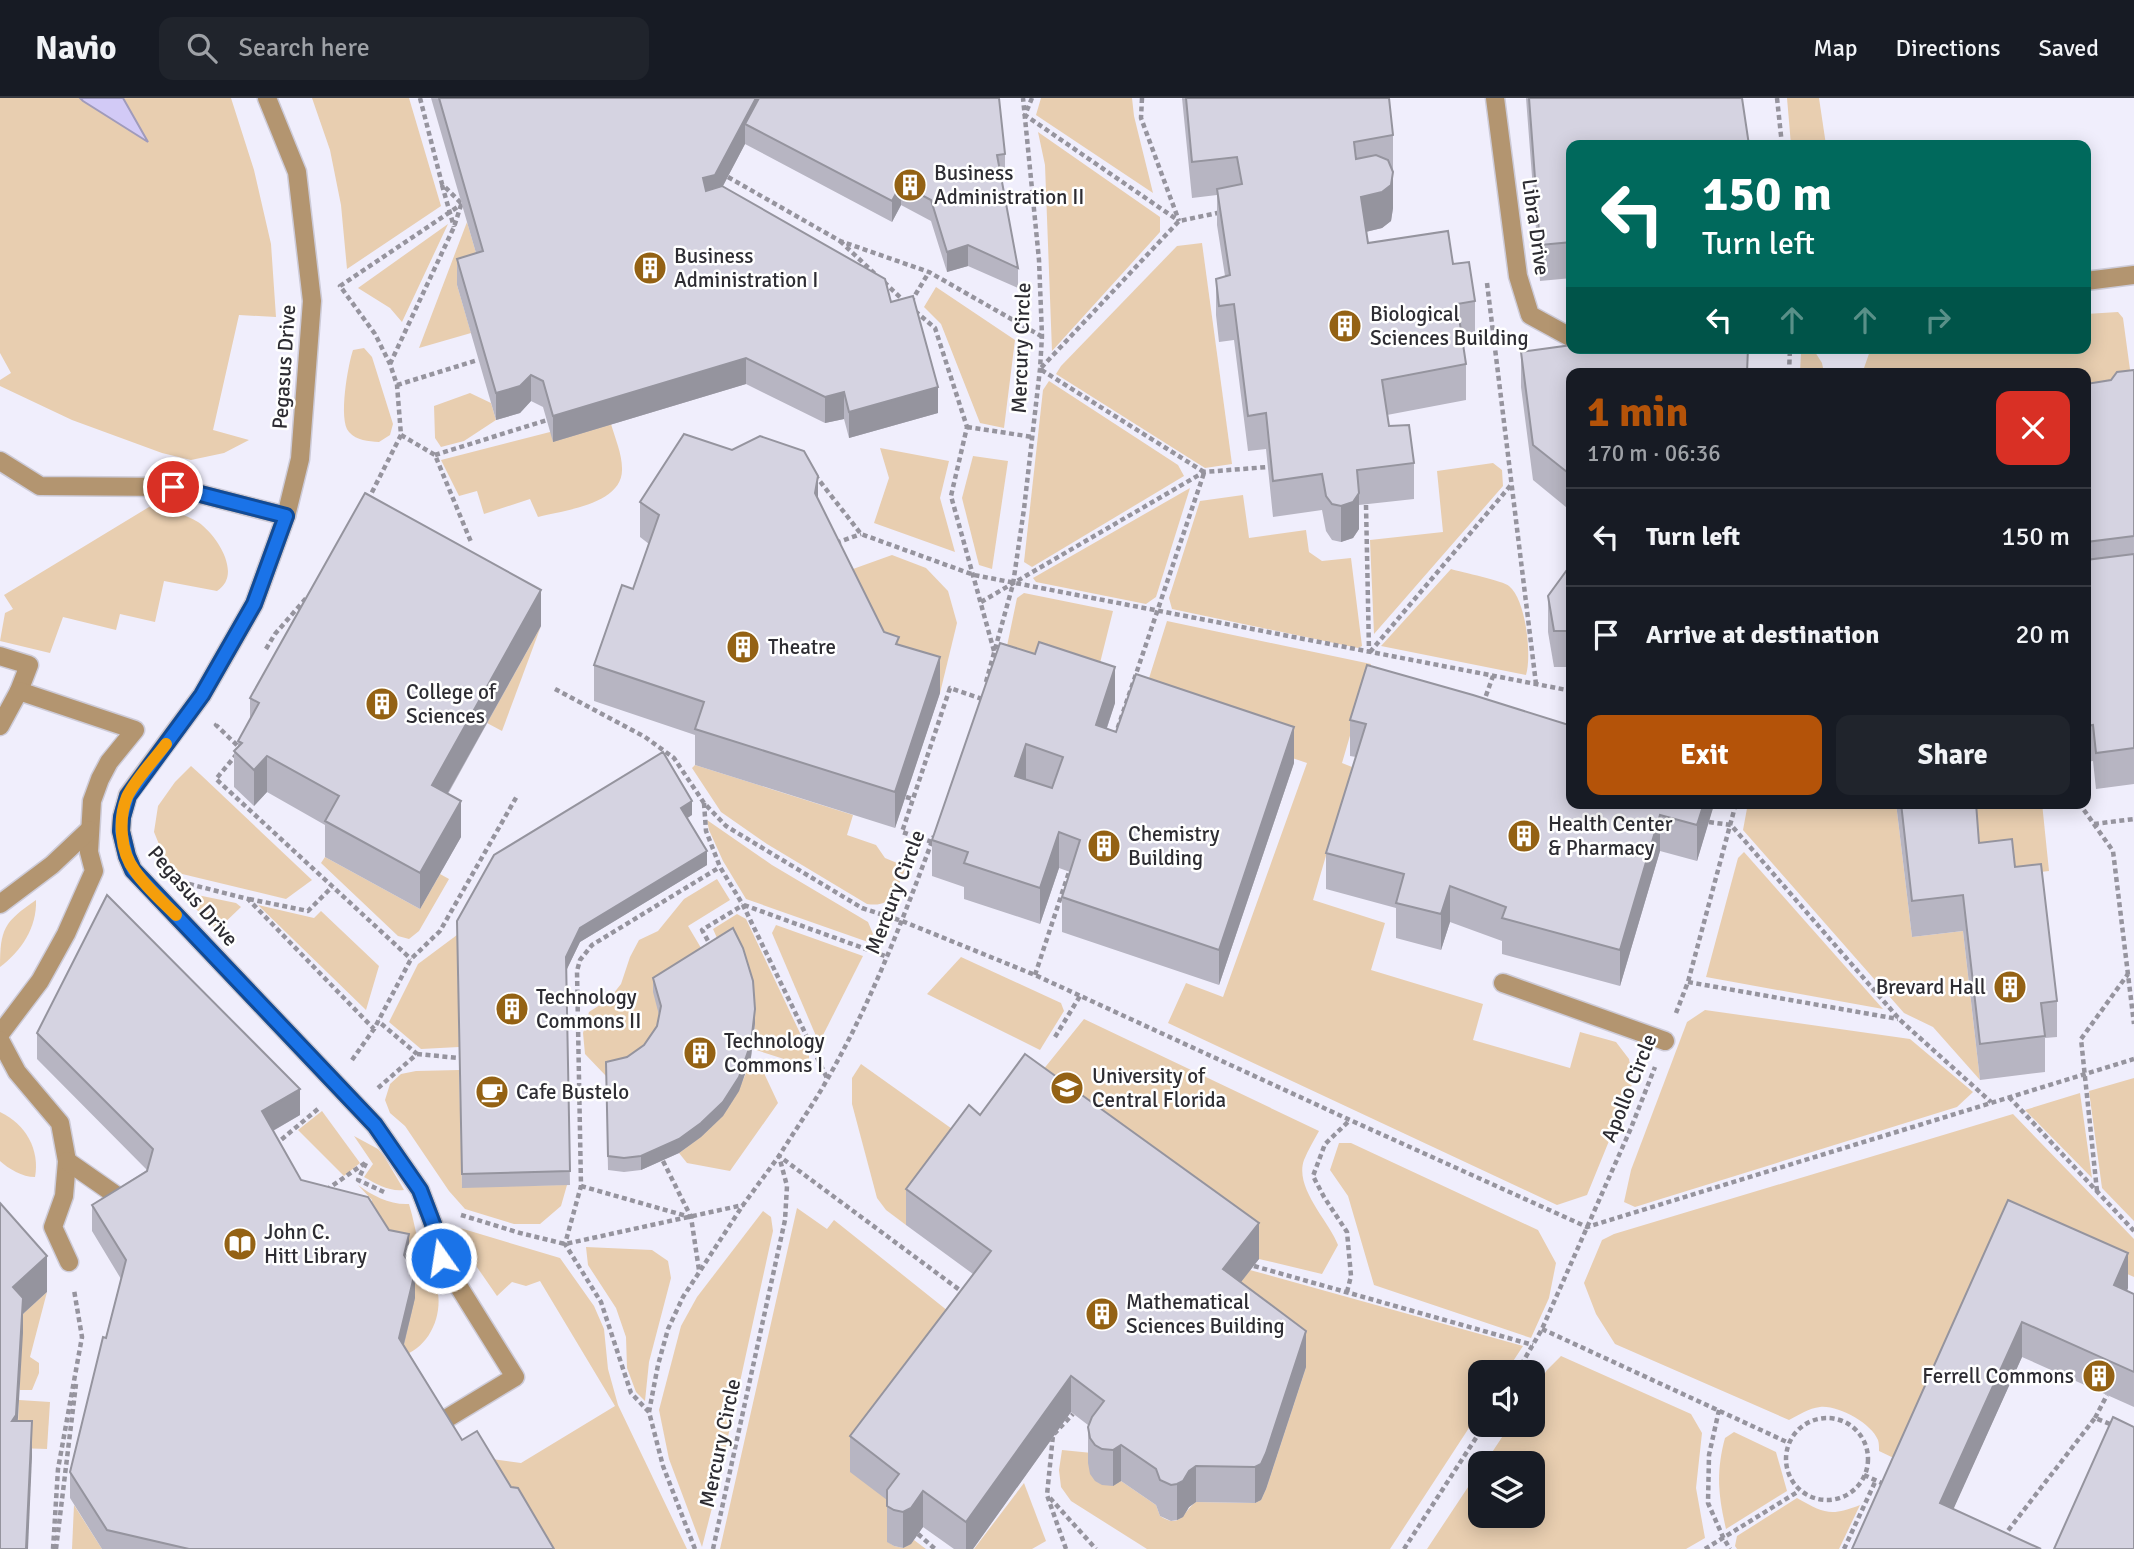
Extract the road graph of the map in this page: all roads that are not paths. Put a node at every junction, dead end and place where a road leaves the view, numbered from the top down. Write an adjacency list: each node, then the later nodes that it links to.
1 (267, 98): 7 (street, Pegasus Drive)
2 (1495, 98): 5 (street, Libra Drive)
3 (2134, 275): 4 (street)
4 (2091, 280)
5 (1566, 335)
6 (0, 461): 7 (street)
7 (286, 516): 20 (street, Pegasus Drive)
8 (0, 656): 9 (street)
9 (19, 691): 10 (street); 11 (street)
10 (0, 726)
11 (89, 830): 12 (street); 14 (street)
12 (0, 904)
13 (1503, 983): 16 (street)
14 (0, 1034)
15 (0, 1040): 17 (street)
16 (1665, 1041)
17 (67, 1161): 18 (street); 19 (street)
18 (132, 1206)
19 (69, 1262)
20 (436, 1425)

